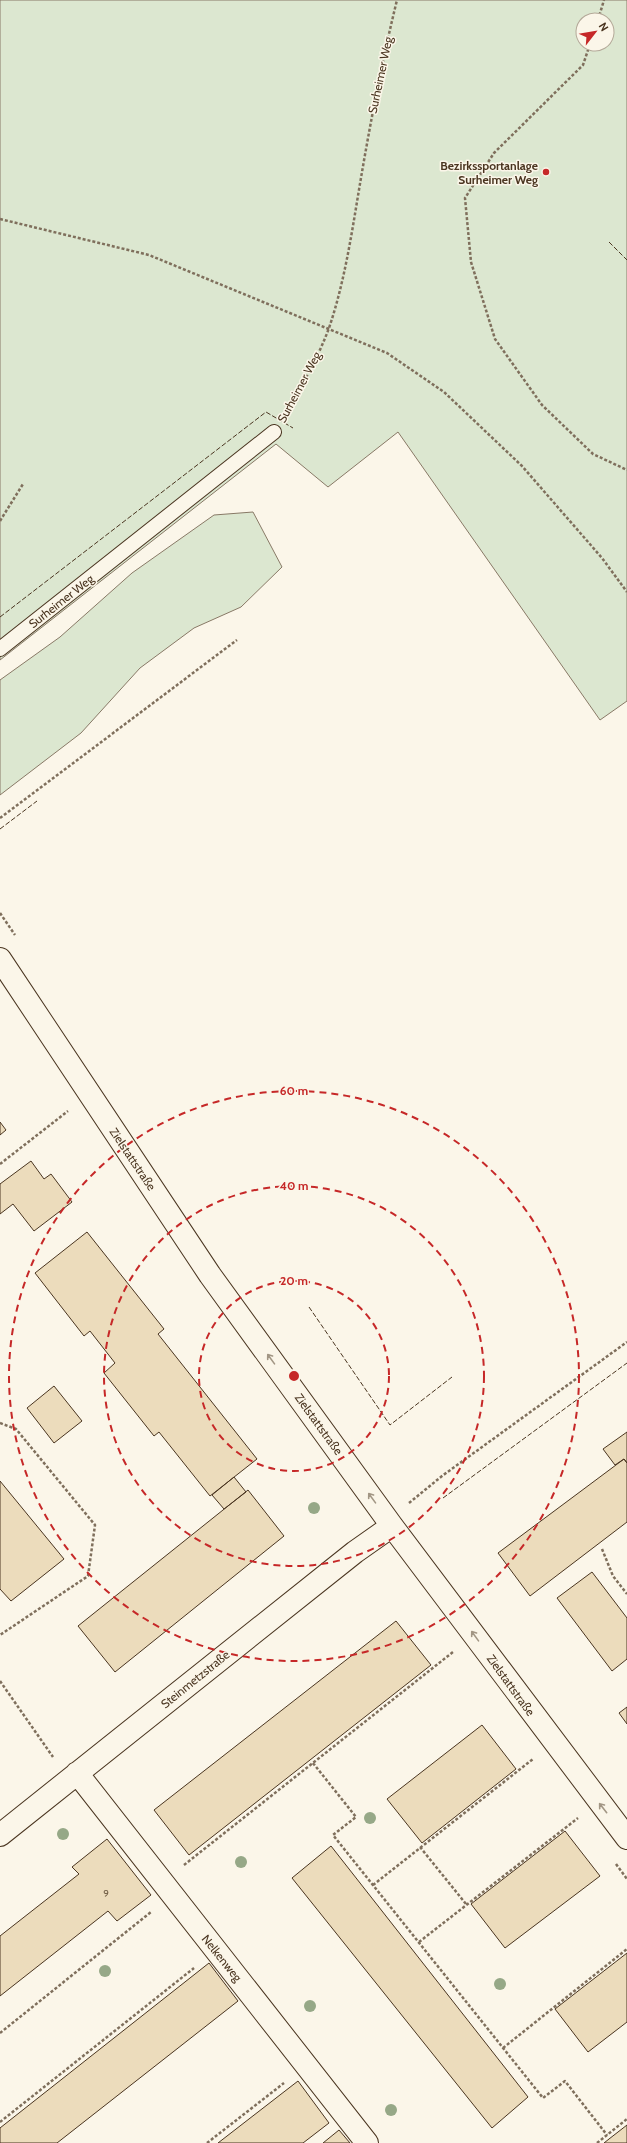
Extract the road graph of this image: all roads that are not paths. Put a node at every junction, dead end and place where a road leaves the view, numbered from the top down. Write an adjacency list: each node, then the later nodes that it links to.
1 (274, 432): 2 (lane, Surheimer Weg)
2 (0, 648)
3 (2, 966): 4 (street, Zielstattstraße, one-way to 3)
4 (392, 1526): 5 (street, Steinmetzstraße); 7 (street, Zielstattstraße, one-way to 4)
5 (73, 1777): 6 (street, Steinmetzstraße); 8 (street, Nelkenweg)
6 (0, 1835)
7 (627, 1838)
8 (367, 2143)

